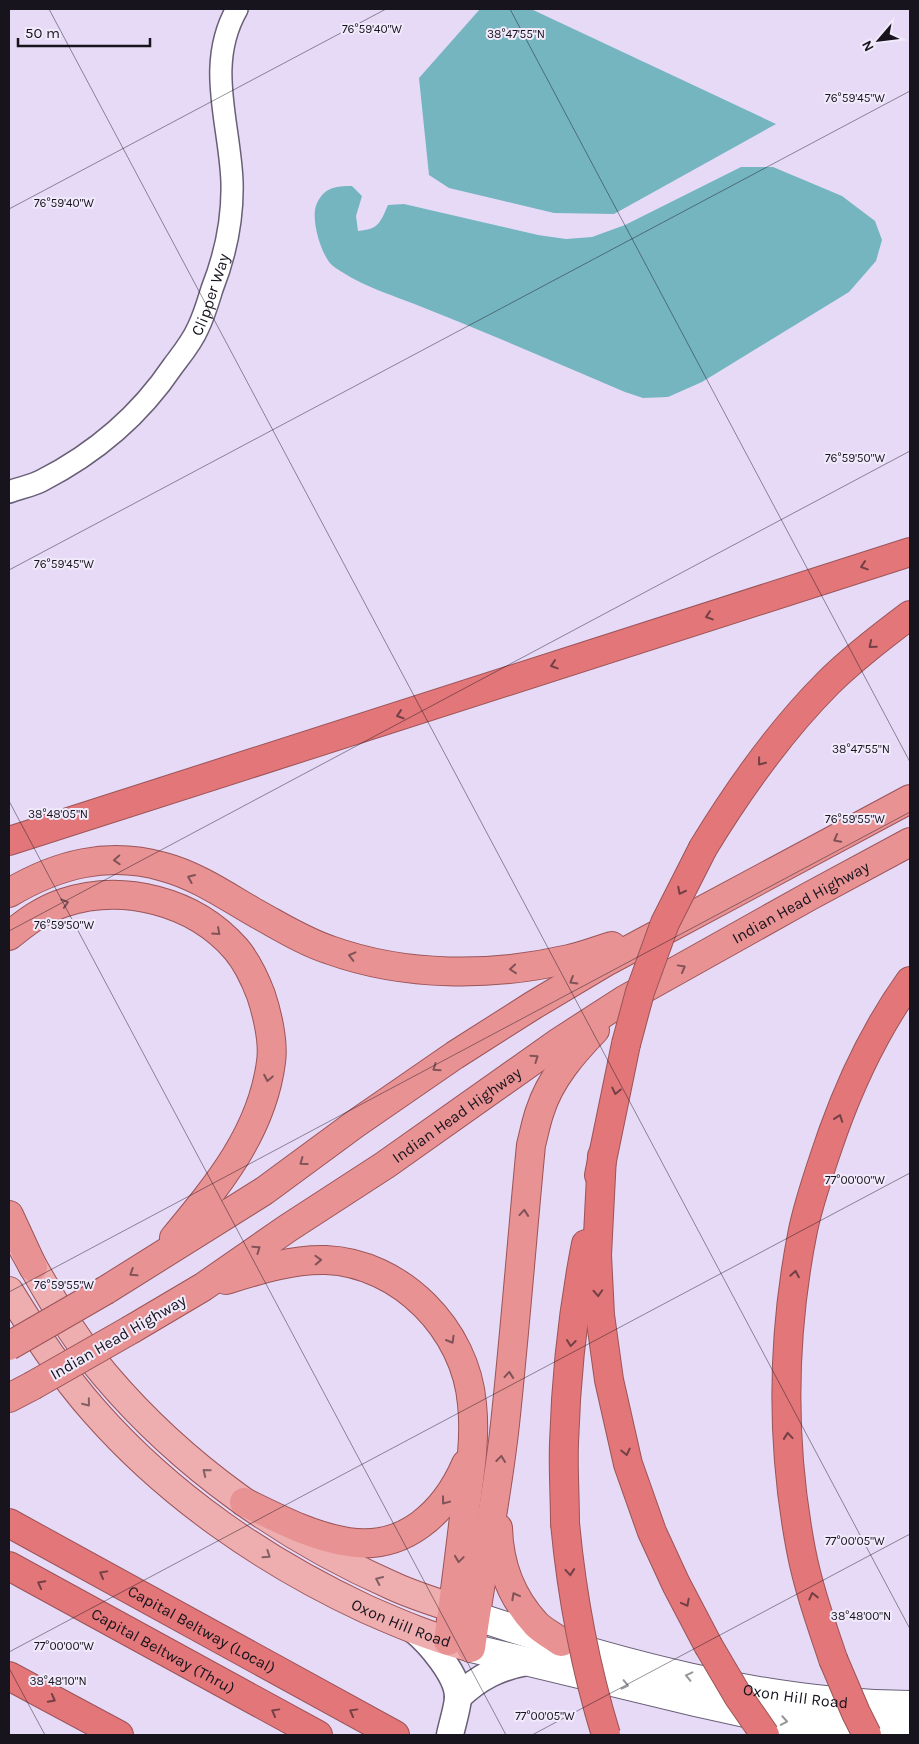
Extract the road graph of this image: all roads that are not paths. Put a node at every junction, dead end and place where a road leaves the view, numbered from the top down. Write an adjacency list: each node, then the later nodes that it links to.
1 (237, 9): 2 (street, Clipper Way)
2 (9, 492)
3 (910, 552): 6 (highway, one-way to 6)
4 (910, 615): 13 (highway, one-way to 13, bridge)
5 (910, 799): 9 (highway, one-way to 9)
6 (9, 841)
7 (910, 842): 12 (highway, Indian Head Highway, one-way to 7)
8 (9, 893): 9 (highway, one-way to 8)
9 (678, 924): 16 (highway, one-way to 16)
10 (9, 936): 16 (highway, one-way to 16)
11 (908, 986): 41 (highway, one-way to 11, bridge)
12 (624, 1000): 18 (highway, Indian Head Highway, one-way to 12); 23 (highway, one-way to 12)
13 (602, 1156): 39 (highway, one-way to 39, bridge); 40 (highway, one-way to 40, bridge)
14 (9, 1215): 17 (highway)
15 (9, 1225): 17 (main road)
16 (160, 1255): 20 (highway, one-way to 20, bridge)
17 (34, 1267): 24 (main road, one-way to 17)
18 (203, 1287): 21 (highway, Indian Head Highway, bridge); 22 (highway, one-way to 22)
19 (9, 1291): 28 (main road, Oxon Hill Road, one-way to 28)
20 (9, 1346)
21 (9, 1398)
22 (472, 1441): 24 (highway, one-way to 24); 27 (highway, one-way to 27)
23 (496, 1494): 27 (highway); 29 (highway, one-way to 23)
24 (244, 1502): 27 (main road, Oxon Hill Road, one-way to 24)
25 (9, 1522): 38 (highway, Capital Beltway (Local), one-way to 25)
26 (9, 1566): 37 (highway, Capital Beltway (Thru), one-way to 26)
27 (464, 1612): 29 (main road, Oxon Hill Road); 30 (highway)
28 (413, 1629): 30 (main road, Oxon Hill Road); 34 (street)
29 (561, 1642): 33 (main road, Oxon Hill Road, one-way to 29)
30 (460, 1645): 31 (main road, Oxon Hill Road)
31 (527, 1662): 34 (street); 35 (main road, Oxon Hill Road, one-way to 35)
32 (9, 1676): 36 (highway, one-way to 36)
33 (910, 1705)
34 (454, 1717)
35 (910, 1732)
36 (119, 1735)
37 (318, 1735)
38 (396, 1735)
39 (606, 1735)
40 (765, 1735)
41 (867, 1735)

